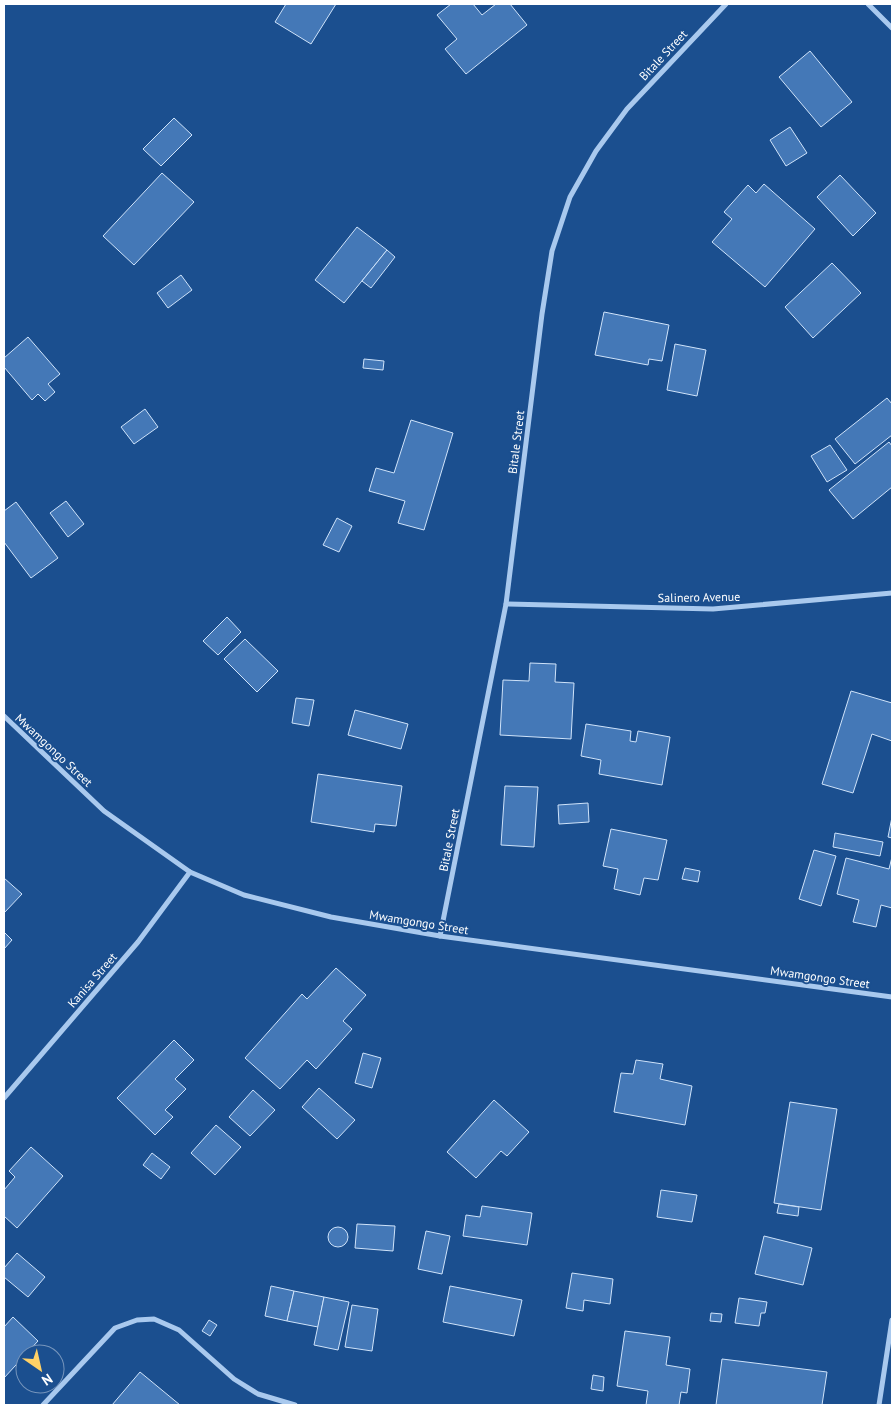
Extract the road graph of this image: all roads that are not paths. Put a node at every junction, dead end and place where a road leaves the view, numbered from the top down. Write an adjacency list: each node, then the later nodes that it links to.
1 (726, 4): 5 (street, Bitale Street)
2 (868, 4): 3 (street)
3 (892, 28)
4 (892, 593): 5 (street, Salinero Avenue)
5 (506, 604): 8 (street, Bitale Street)
6 (4, 716): 7 (street, Mwamgongo Street)
7 (190, 872): 8 (street, Mwamgongo Street); 10 (street, Kanisa Street)
8 (440, 936): 9 (street, Mwamgongo Street)
9 (892, 997)
10 (4, 1098)
11 (892, 1320): 14 (street)
12 (43, 1405): 13 (street)
13 (295, 1405)
14 (879, 1405)

